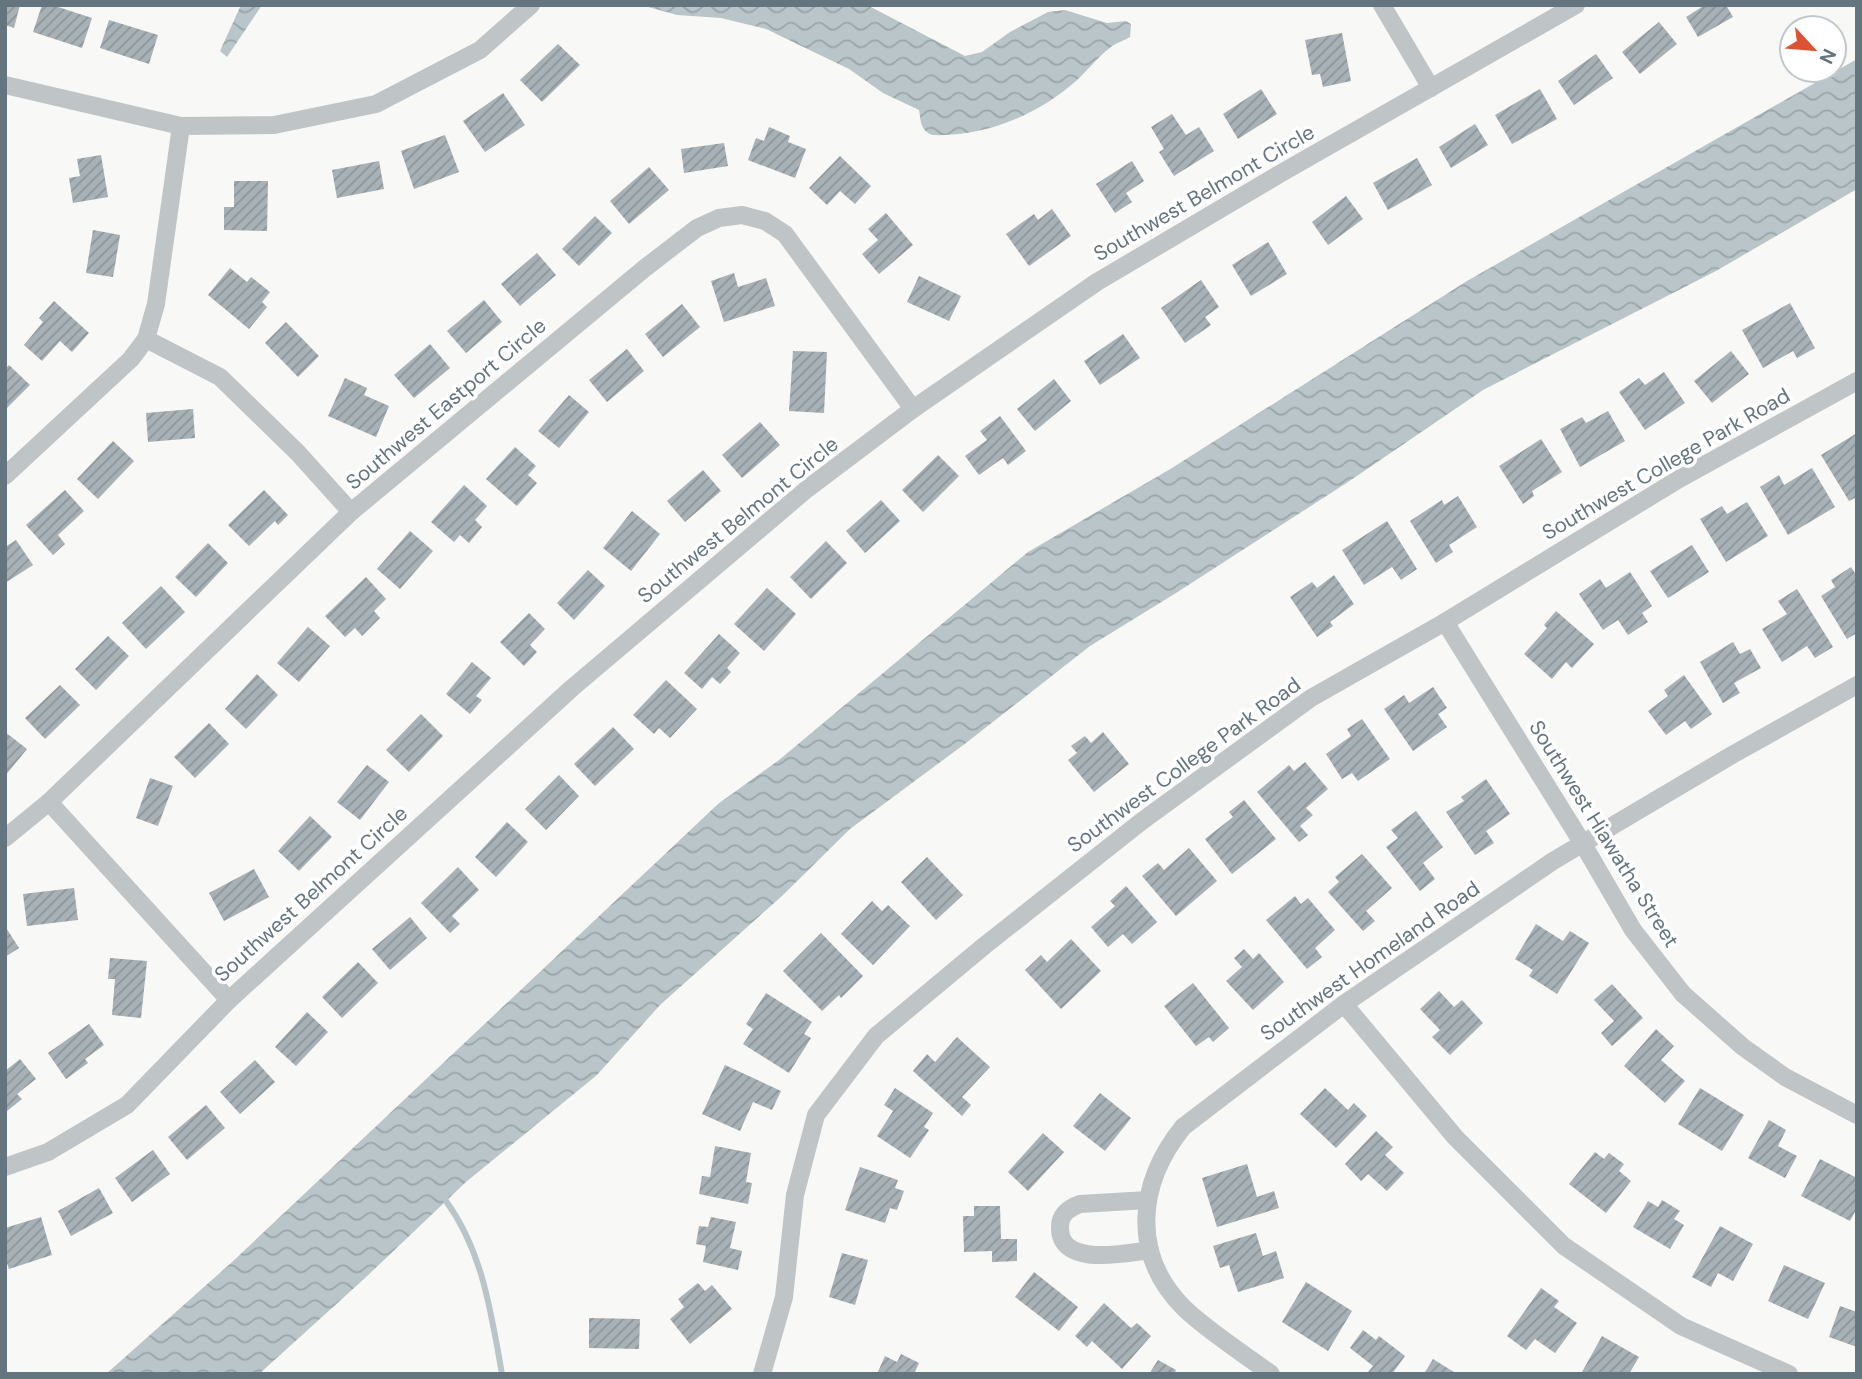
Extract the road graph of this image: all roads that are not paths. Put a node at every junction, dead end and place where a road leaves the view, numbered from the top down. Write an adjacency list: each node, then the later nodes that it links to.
1 (531, 5): 6 (street)
2 (1382, 5): 5 (street)
3 (1576, 5): 5 (street, Southwest Belmont Circle)
4 (5, 85): 6 (street)
5 (1431, 88): 9 (street, Southwest Belmont Circle)
6 (181, 126): 7 (street)
7 (146, 339): 10 (street); 11 (street)
8 (1857, 381): 12 (street, Southwest College Park Road)
9 (913, 409): 11 (street, Southwest Eastport Circle); 17 (street, Southwest Belmont Circle)
10 (5, 477)
11 (351, 512): 14 (street, Southwest Eastport Circle)
12 (1445, 622): 16 (street, Southwest Hiawatha Street); 23 (street, Southwest College Park Road)
13 (1855, 691): 16 (street, Southwest Homeland Road)
14 (49, 802): 15 (street, Southwest Eastport Circle); 17 (street)
15 (5, 838)
16 (1583, 844): 18 (street, Southwest Homeland Road); 19 (street, Southwest Hiawatha Street)
17 (229, 1000): 20 (street, Southwest Belmont Circle)
18 (1344, 1004): 21 (street, Southwest Homeland Road); 25 (street)
19 (1857, 1115)
20 (5, 1167)
21 (1148, 1200): 22 (street, Southwest Homeland Road); 22 (street)
22 (1150, 1250): 24 (street, Southwest Homeland Road)
23 (762, 1374)
24 (1271, 1374)
25 (1788, 1374)

